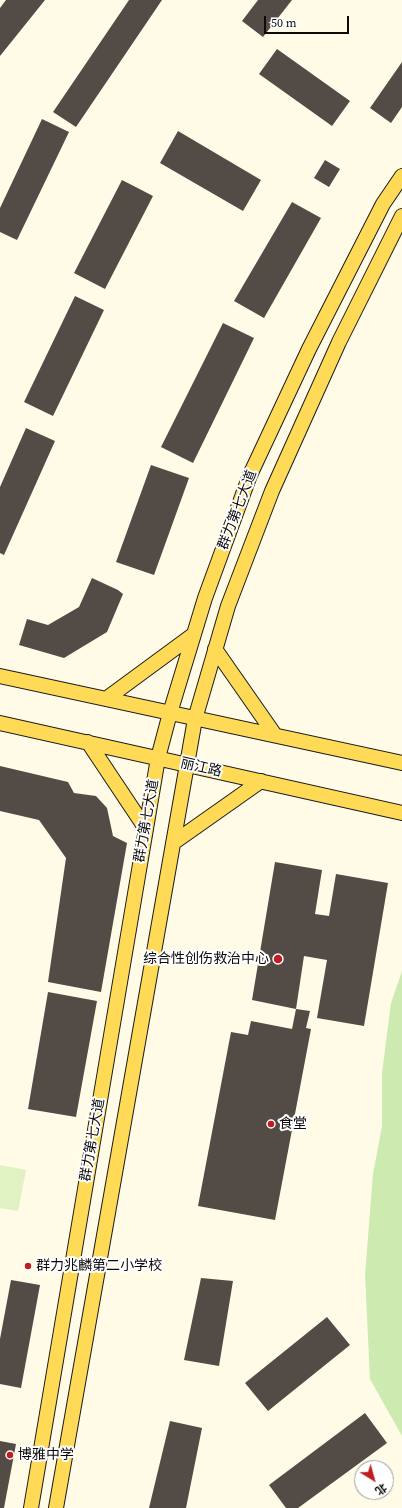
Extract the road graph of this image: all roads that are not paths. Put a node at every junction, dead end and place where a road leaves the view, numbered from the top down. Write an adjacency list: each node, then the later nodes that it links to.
1 (402, 176): 3 (main road, 群力第七大道)
2 (402, 216): 4 (main road, 群力第七大道)
3 (193, 635): 6 (main road); 7 (main road, 群力第七大道)
4 (215, 649): 8 (main road, 群力第七大道); 10 (main road)
5 (0, 676): 6 (main road)
6 (106, 699): 7 (main road)
7 (170, 713): 8 (main road); 12 (main road, 群力第七大道)
8 (195, 719): 10 (main road); 14 (main road, 群力第七大道)
9 (0, 723): 11 (main road, 丽江路)
10 (275, 735): 13 (main road)
11 (88, 742): 12 (main road, 丽江路); 17 (main road)
12 (158, 758): 14 (main road, 丽江路); 17 (main road, 群力第七大道)
13 (402, 763)
14 (186, 765): 15 (main road, 丽江路); 18 (main road, 群力第七大道)
15 (261, 781): 16 (main road, 丽江路); 18 (main road)
16 (402, 813)
17 (146, 828): 19 (main road, 群力第七大道)
18 (173, 843): 20 (main road, 群力第七大道)
19 (31, 1508)
20 (56, 1508)

